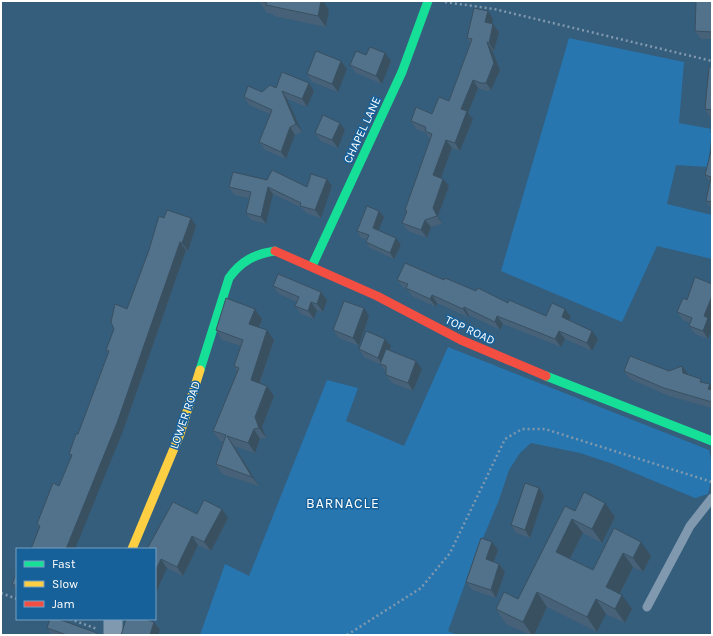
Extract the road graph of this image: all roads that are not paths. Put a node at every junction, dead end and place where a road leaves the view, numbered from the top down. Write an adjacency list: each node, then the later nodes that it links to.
1 (428, 1): 2 (street, CHAPEL LANE)
2 (312, 266): 3 (street, TOP ROAD); 4 (street, TOP ROAD)
3 (229, 278): 6 (street, LOWER ROAD)
4 (712, 441)
5 (712, 498): 7 (lane)
6 (132, 548)
7 (647, 608)
8 (113, 620): 9 (street)
9 (113, 635)

